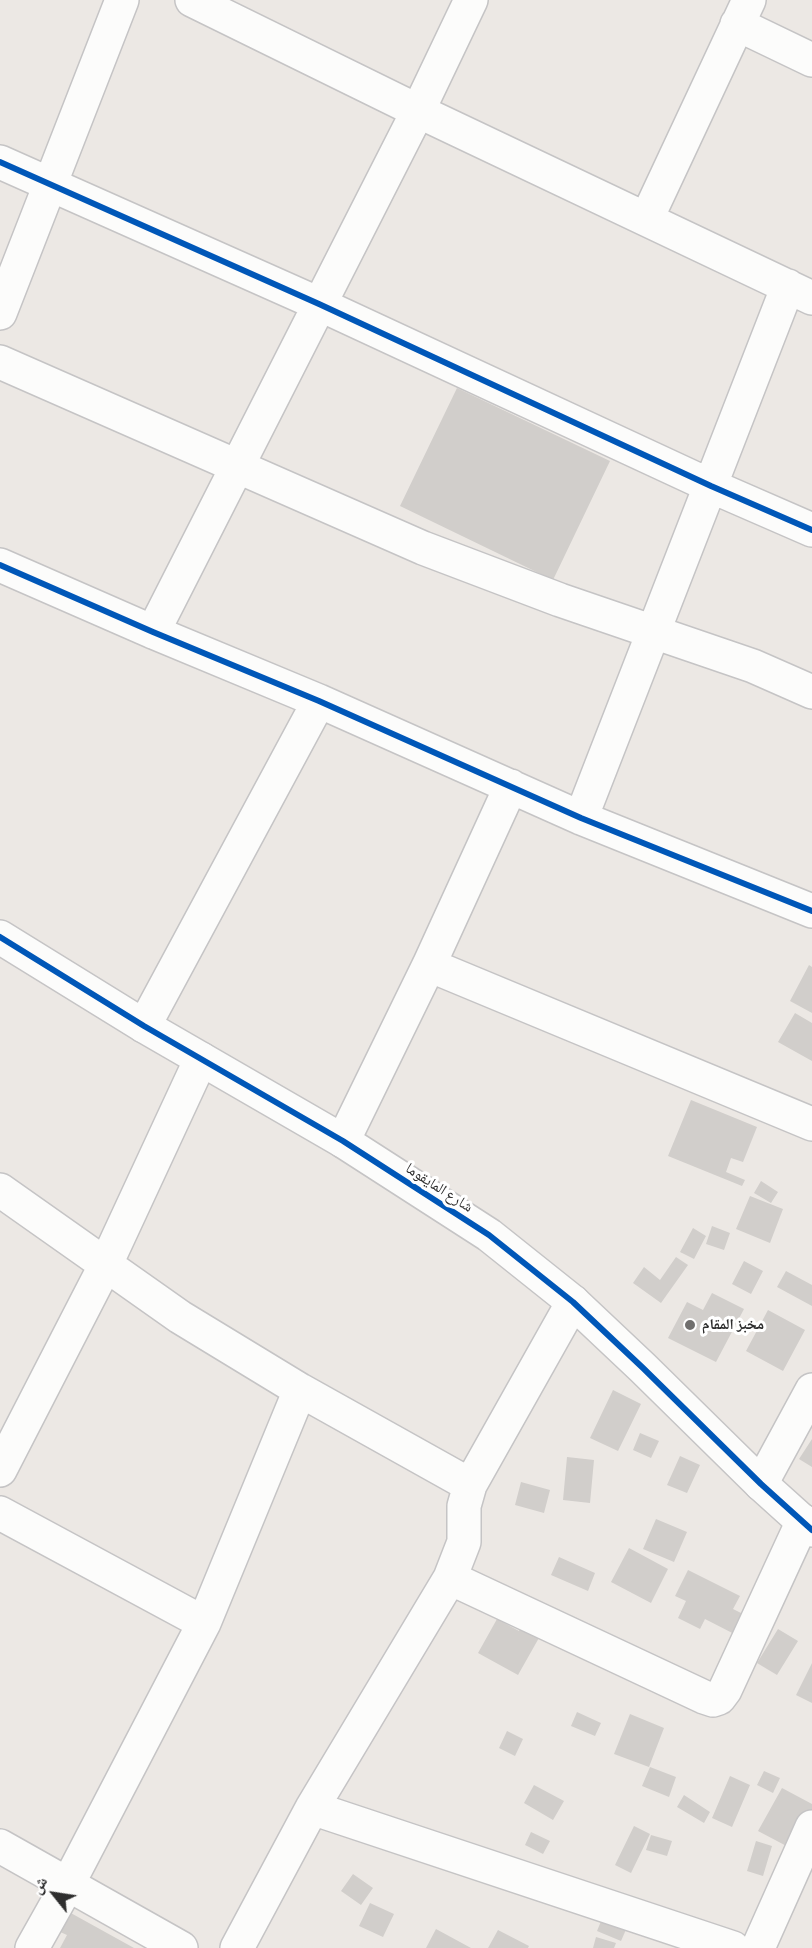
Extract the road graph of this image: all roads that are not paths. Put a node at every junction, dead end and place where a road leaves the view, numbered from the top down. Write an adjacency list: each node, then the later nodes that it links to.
1 (122, 0): 8 (street)
2 (192, 0): 6 (street)
3 (471, 0): 6 (street)
4 (743, 12): 5 (street); 9 (street)
5 (812, 60)
6 (418, 111): 9 (street); 11 (street)
7 (0, 162): 8 (street)
8 (51, 185): 11 (street); 12 (street)
9 (646, 218): 10 (street)
10 (800, 292): 15 (street)
11 (319, 304): 14 (street); 15 (street)
12 (0, 313)
13 (0, 362): 14 (street)
14 (238, 466): 18 (street); 19 (street)
15 (711, 486): 16 (street); 18 (street)
16 (812, 530)
17 (0, 565): 19 (street)
18 (655, 631): 20 (street); 23 (street)
19 (153, 633): 21 (street)
20 (812, 692)
21 (319, 701): 22 (street); 27 (street)
22 (511, 786): 23 (street); 26 (street)
23 (581, 818): 24 (street)
24 (812, 911)
25 (0, 937): 27 (street, شارع المايقوما)
26 (429, 965): 29 (street); 30 (street)
27 (144, 1026): 28 (street, شارع المايقوما)
28 (201, 1059): 30 (street, شارع المايقوما); 32 (street)
29 (812, 1124)
30 (343, 1141): 33 (street, شارع المايقوما)
31 (0, 1190): 32 (street)
32 (105, 1266): 34 (street); 36 (street)
33 (573, 1302): 37 (street, شارع المايقوما); 38 (street)
34 (300, 1390): 38 (street); 42 (street)
35 (812, 1390): 37 (street)
36 (0, 1470)
37 (761, 1484): 40 (street, شارع المايقوما)
38 (470, 1485): 41 (street)
39 (0, 1513): 42 (street)
40 (808, 1526): 41 (street)
41 (450, 1578): 43 (street)
42 (204, 1623): 46 (street)
43 (312, 1808): 49 (street); 50 (street)
44 (812, 1827): 51 (street)
45 (0, 1846): 46 (street)
46 (68, 1884): 47 (street); 48 (street)
47 (32, 1948)
48 (181, 1948)
49 (237, 1948)
50 (733, 1948)
51 (758, 1948)

